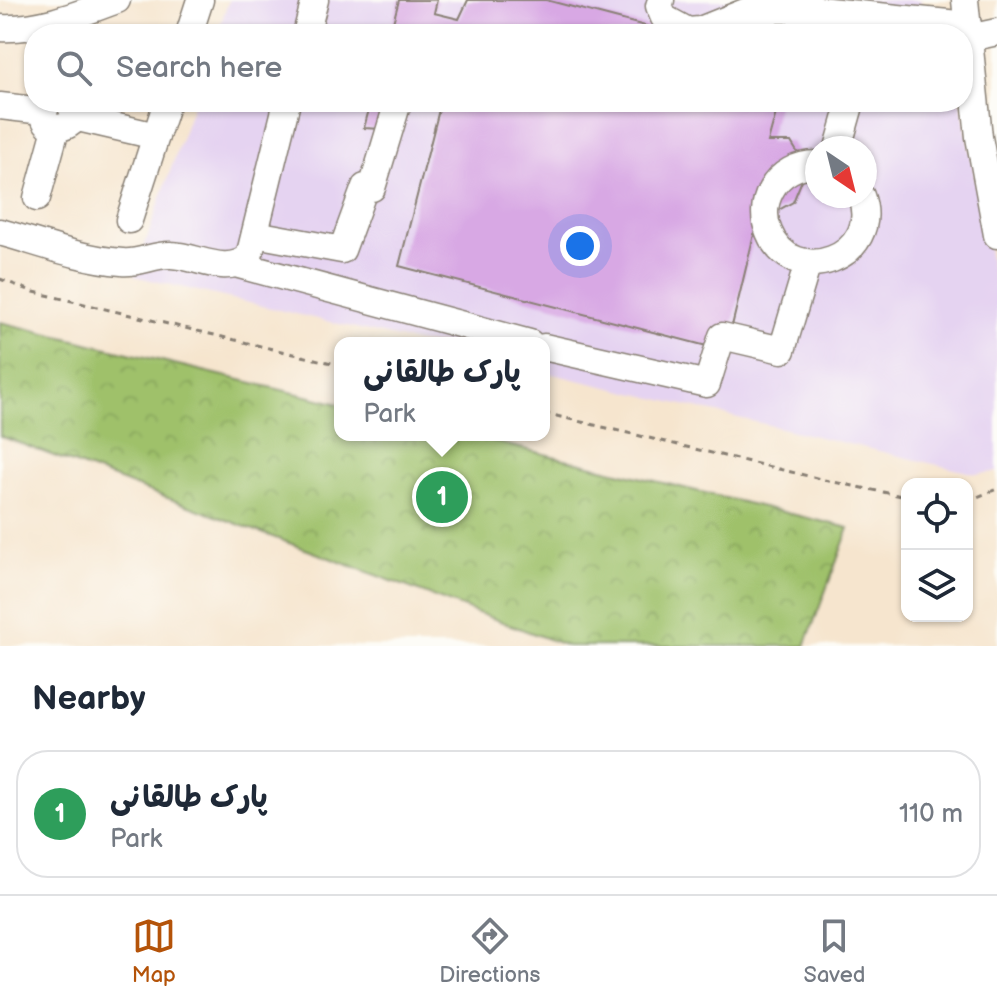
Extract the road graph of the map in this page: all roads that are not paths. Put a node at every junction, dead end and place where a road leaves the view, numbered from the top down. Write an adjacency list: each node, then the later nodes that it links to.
1 (117, 0): 6 (street)
2 (200, 0): 7 (street)
3 (315, 0): 8 (street)
4 (661, 0): 9 (street)
5 (967, 21): 10 (street); 13 (street)
6 (76, 24)
7 (192, 24)
8 (309, 24)
9 (675, 24)
10 (715, 24)
11 (24, 27): 12 (street)
12 (0, 28)
13 (997, 32)
14 (973, 79): 30 (street)
15 (0, 106): 16 (street)
16 (24, 108)
17 (58, 112): 22 (street); 25 (street)
18 (164, 112): 22 (street)
19 (285, 112): 29 (street)
20 (395, 112): 29 (street)
21 (848, 112): 23 (street)
22 (156, 136): 27 (street)
23 (841, 136)
24 (805, 166): 31 (street)
25 (37, 198)
26 (863, 208): 31 (street)
27 (129, 220)
28 (0, 232): 32 (street)
29 (255, 234): 32 (street)
30 (997, 235)
31 (808, 263): 34 (street)
32 (239, 265): 33 (street)
33 (508, 337)
34 (550, 348)

